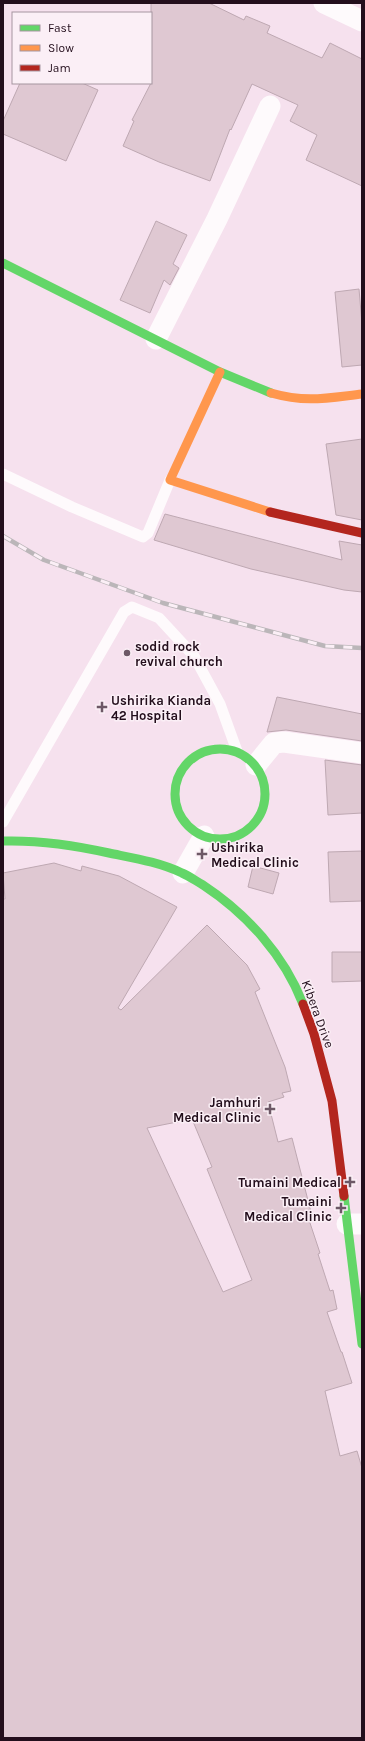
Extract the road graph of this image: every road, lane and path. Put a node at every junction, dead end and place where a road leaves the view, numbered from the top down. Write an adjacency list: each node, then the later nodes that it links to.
1 (324, 3): 2 (street)
2 (362, 21)
3 (270, 106): 5 (street)
4 (3, 263): 5 (street)
5 (156, 340): 6 (street)
6 (220, 372): 7 (street); 9 (street)
7 (362, 394)
8 (3, 474): 9 (lane)
9 (170, 480): 10 (street)
10 (362, 533)
11 (237, 751): 13 (street); 14 (lane); 15 (street)
12 (362, 753): 13 (street)
13 (256, 765): 15 (street)
14 (3, 822)
15 (204, 836): 17 (street)
16 (3, 841): 17 (street, Kibera Drive)
17 (182, 873): 18 (street, Kibera Drive)
18 (355, 1224): 19 (street, Kibera Drive)
19 (362, 1344)

